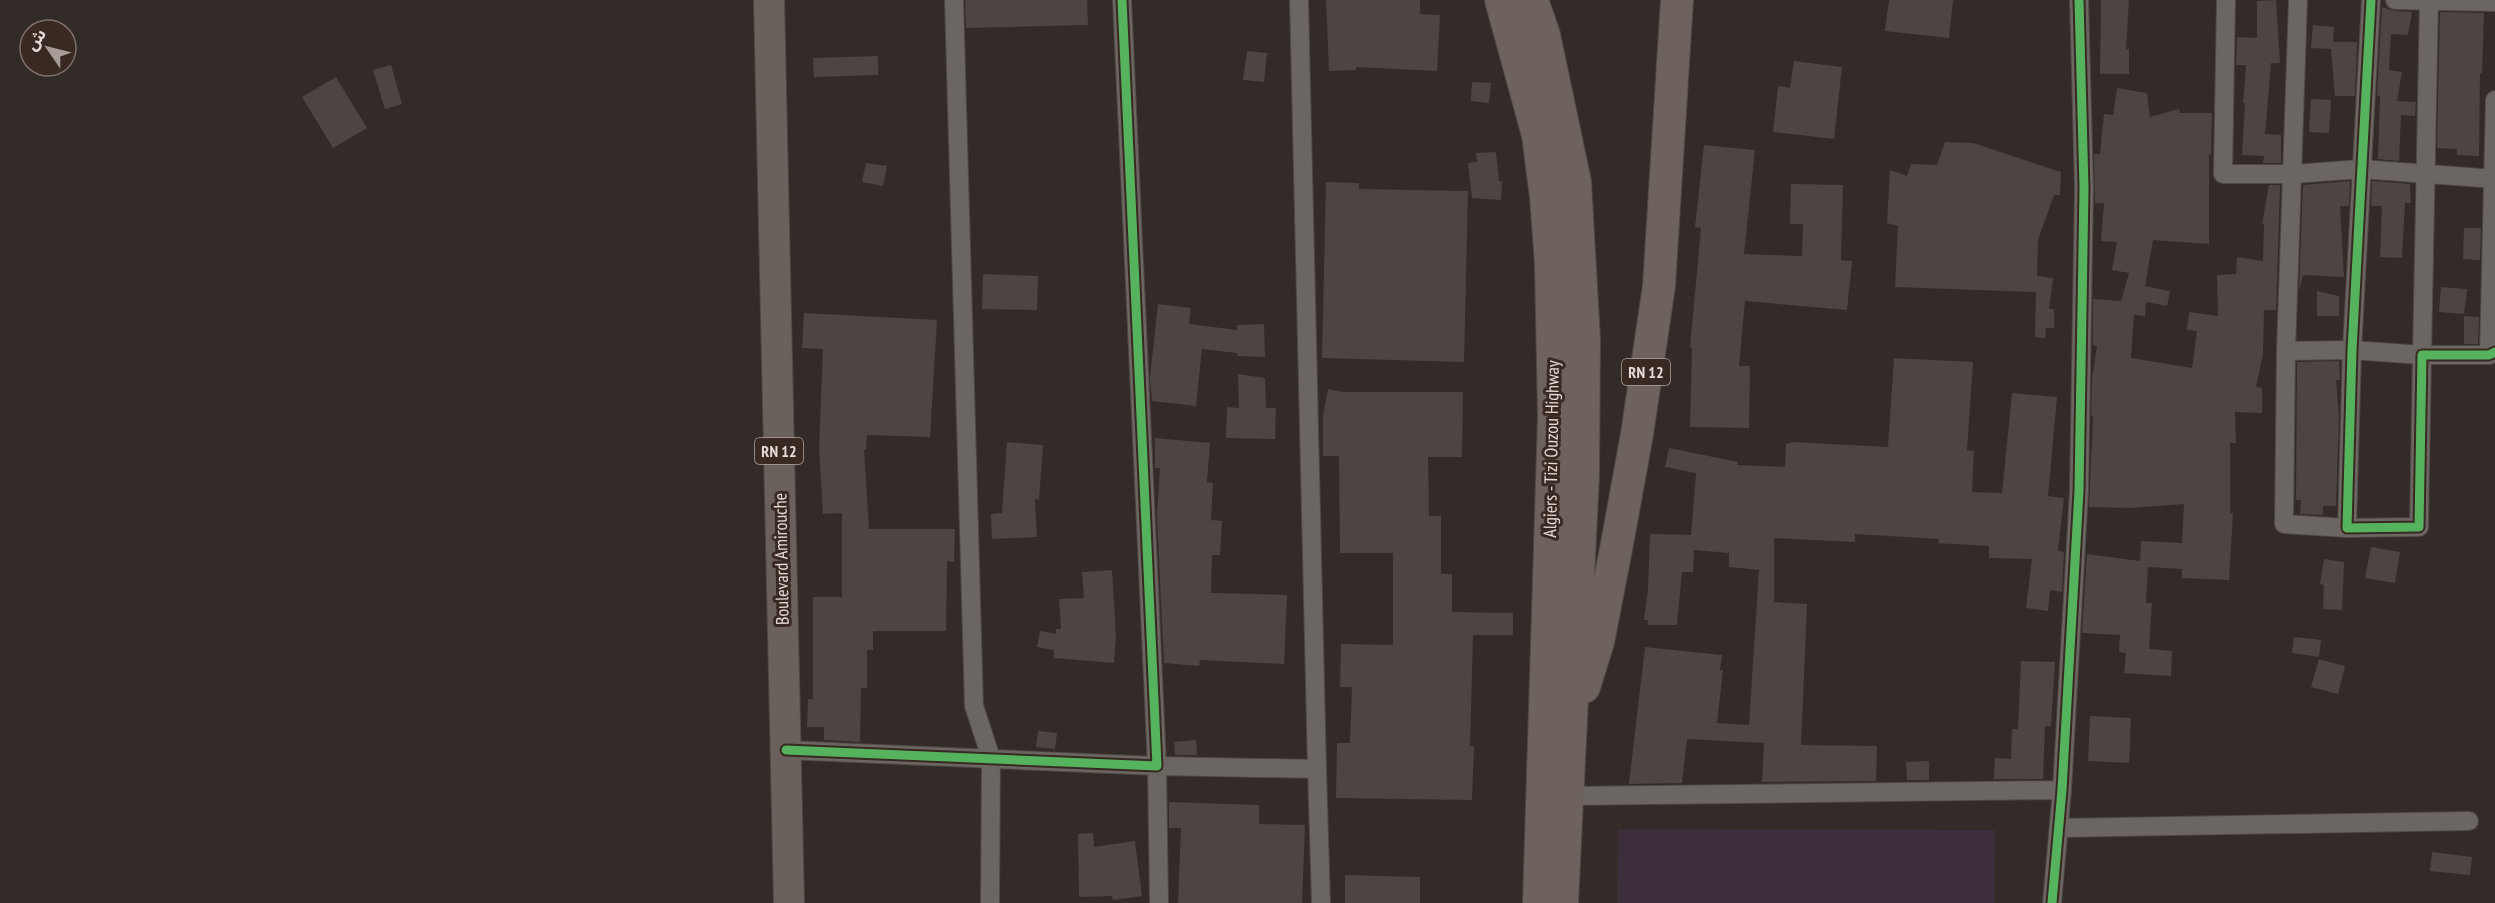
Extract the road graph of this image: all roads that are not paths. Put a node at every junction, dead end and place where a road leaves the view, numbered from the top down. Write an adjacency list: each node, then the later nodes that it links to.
1 (769, 0): 26 (main road, Boulevard Amirouche / RN 12)
2 (954, 0): 27 (street)
3 (1122, 0): 28 (street)
4 (1299, 0): 29 (street)
5 (1501, 0): 38 (highway, Algiers - Tizi Ouzou Highway)
6 (1532, 0): 25 (highway, Algiers - Tizi Ouzou Highway)
7 (1677, 0): 25 (highway, RN 12)
8 (2079, 0): 30 (street)
9 (2226, 0): 17 (street)
10 (2298, 0): 17 (street)
11 (2371, 0): 16 (street)
12 (2395, 0): 13 (street)
13 (2428, 1): 14 (street); 18 (street)
14 (2495, 2)
15 (2495, 100): 19 (street)
16 (2361, 169): 17 (street); 18 (street); 20 (street)
17 (2294, 174): 21 (street)
18 (2425, 175): 19 (street); 23 (street)
19 (2494, 179): 22 (street)
20 (2352, 350): 21 (street); 23 (street); 24 (street)
21 (2286, 351): 24 (street)
22 (2492, 353): 23 (street)
23 (2422, 355): 24 (street)
24 (2347, 528)
25 (1570, 736): 31 (highway, Algiers - Tizi Ouzou Highway / RN 12)
26 (786, 750): 27 (street); 34 (main road, Boulevard Amirouche / RN 12)
27 (991, 759): 28 (street); 35 (street)
28 (1157, 766): 29 (street); 36 (street)
29 (1317, 769): 37 (street)
30 (2062, 790): 31 (street); 33 (street)
31 (1567, 796): 39 (highway, Algiers - Tizi Ouzou Highway / RN 12)
32 (2469, 821): 33 (street)
33 (2059, 828): 40 (street)
34 (789, 903)
35 (990, 903)
36 (1159, 903)
37 (1321, 903)
38 (1539, 903)
39 (1562, 903)
40 (2052, 903)

